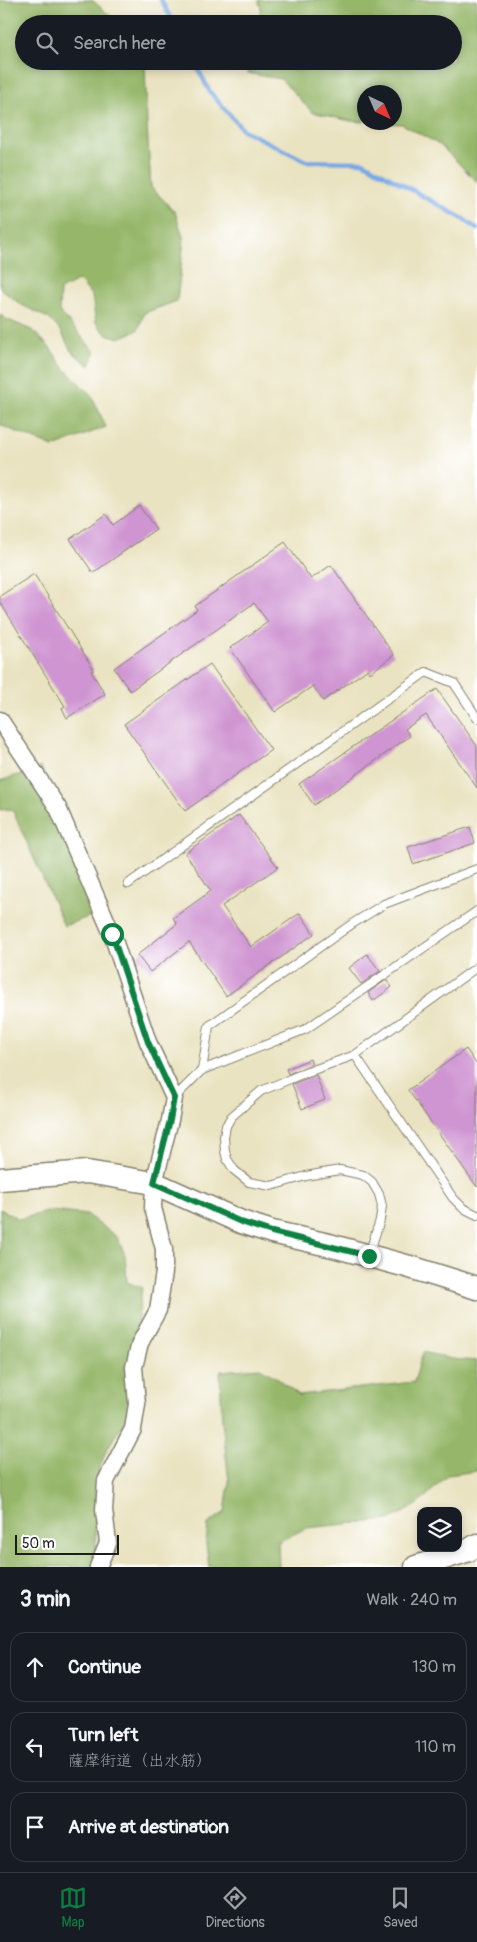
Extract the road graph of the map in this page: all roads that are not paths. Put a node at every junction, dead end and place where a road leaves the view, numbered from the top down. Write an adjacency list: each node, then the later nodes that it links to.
1 (477, 718): 4 (lane)
2 (0, 720): 9 (street)
3 (477, 869): 8 (lane)
4 (128, 884)
5 (477, 912): 8 (lane)
6 (477, 968): 7 (lane)
7 (355, 1055): 12 (lane); 13 (lane)
8 (202, 1070): 9 (lane)
9 (174, 1098): 11 (street)
10 (0, 1179): 11 (street)
11 (154, 1183): 13 (street); 16 (street)
12 (477, 1216)
13 (369, 1256): 14 (street)
14 (477, 1288)
15 (477, 1544): 17 (street)
16 (98, 1567)
17 (416, 1567)

